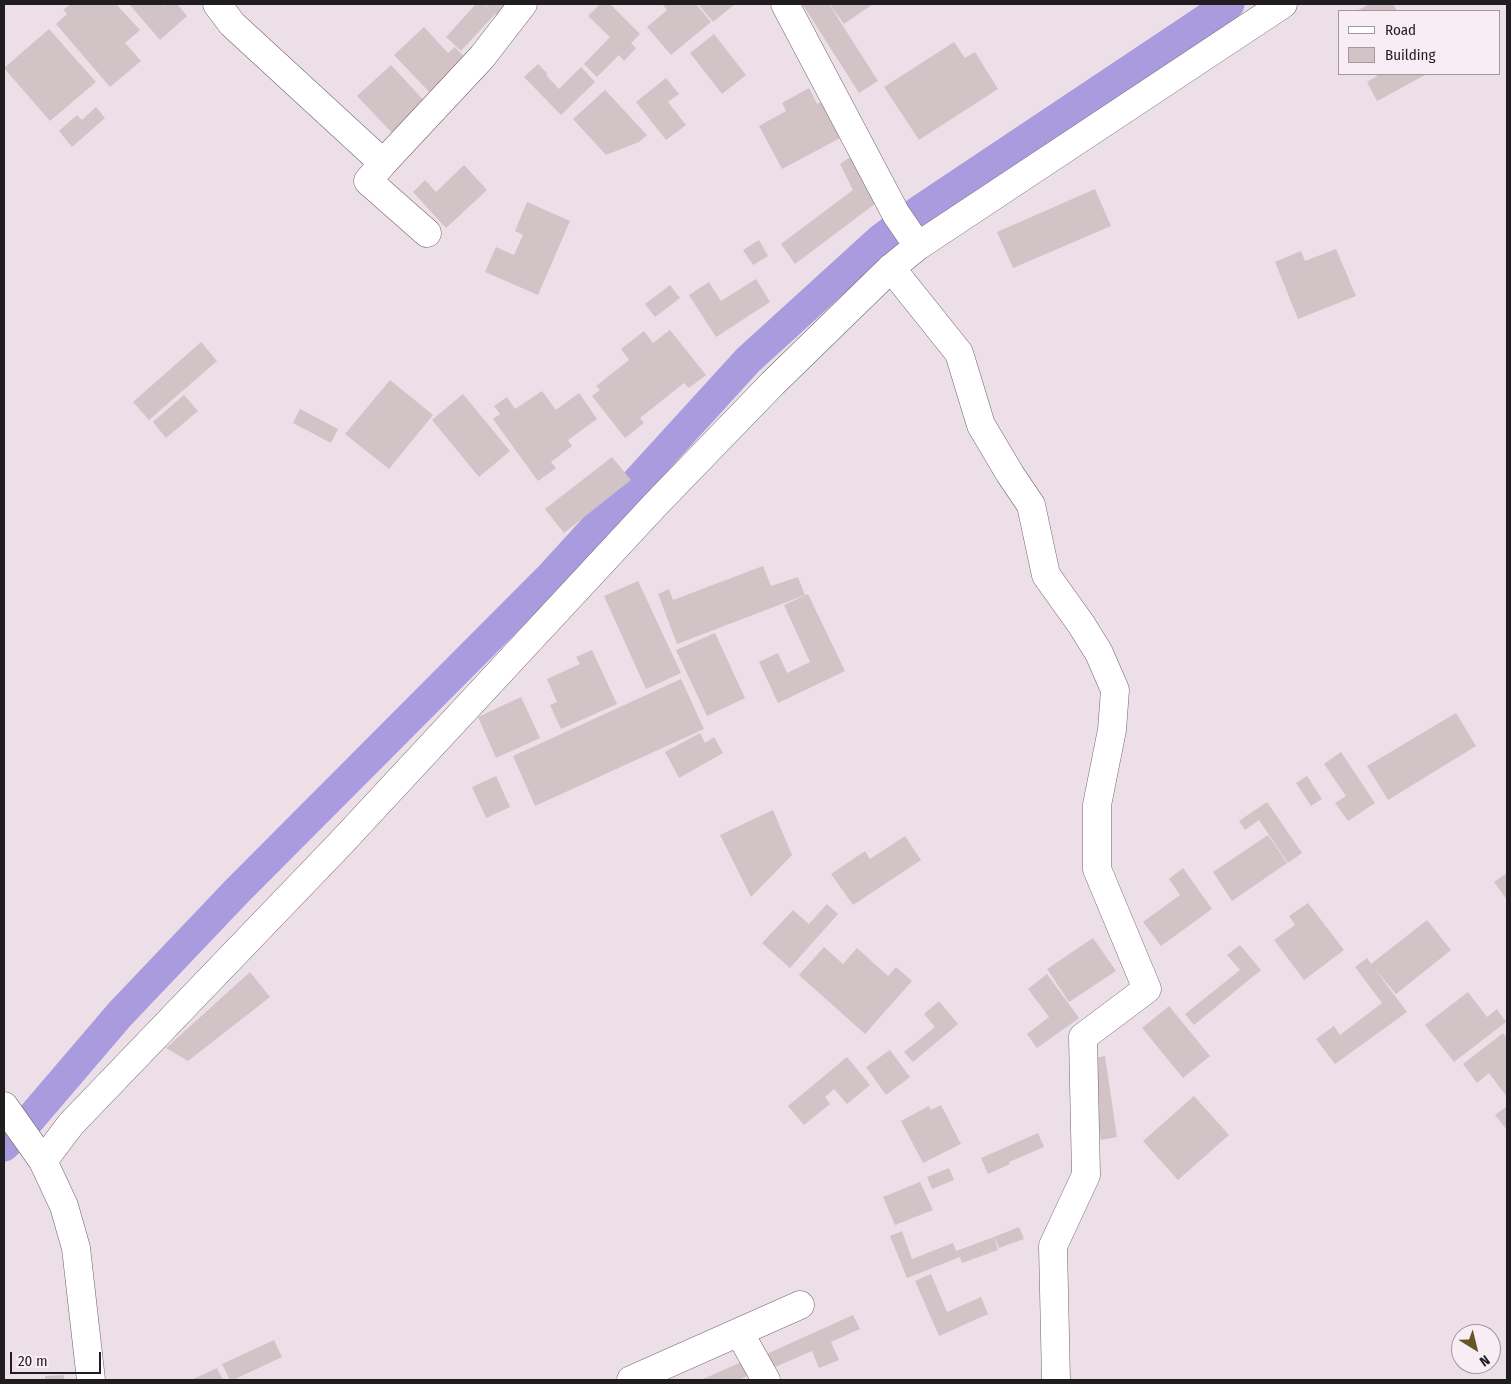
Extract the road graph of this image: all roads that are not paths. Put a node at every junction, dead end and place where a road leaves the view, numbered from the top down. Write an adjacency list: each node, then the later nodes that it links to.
1 (217, 4): 5 (street)
2 (523, 4): 5 (street)
3 (785, 4): 6 (street)
4 (1283, 4): 6 (street)
5 (383, 163): 7 (street)
6 (908, 232): 8 (street)
7 (427, 233)
8 (891, 268): 10 (street); 16 (street)
9 (5, 1109): 10 (street)
10 (38, 1154): 13 (street)
11 (800, 1305): 12 (street)
12 (739, 1332): 14 (street); 15 (street)
13 (91, 1380)
14 (632, 1380)
15 (766, 1380)
16 (1056, 1380)

